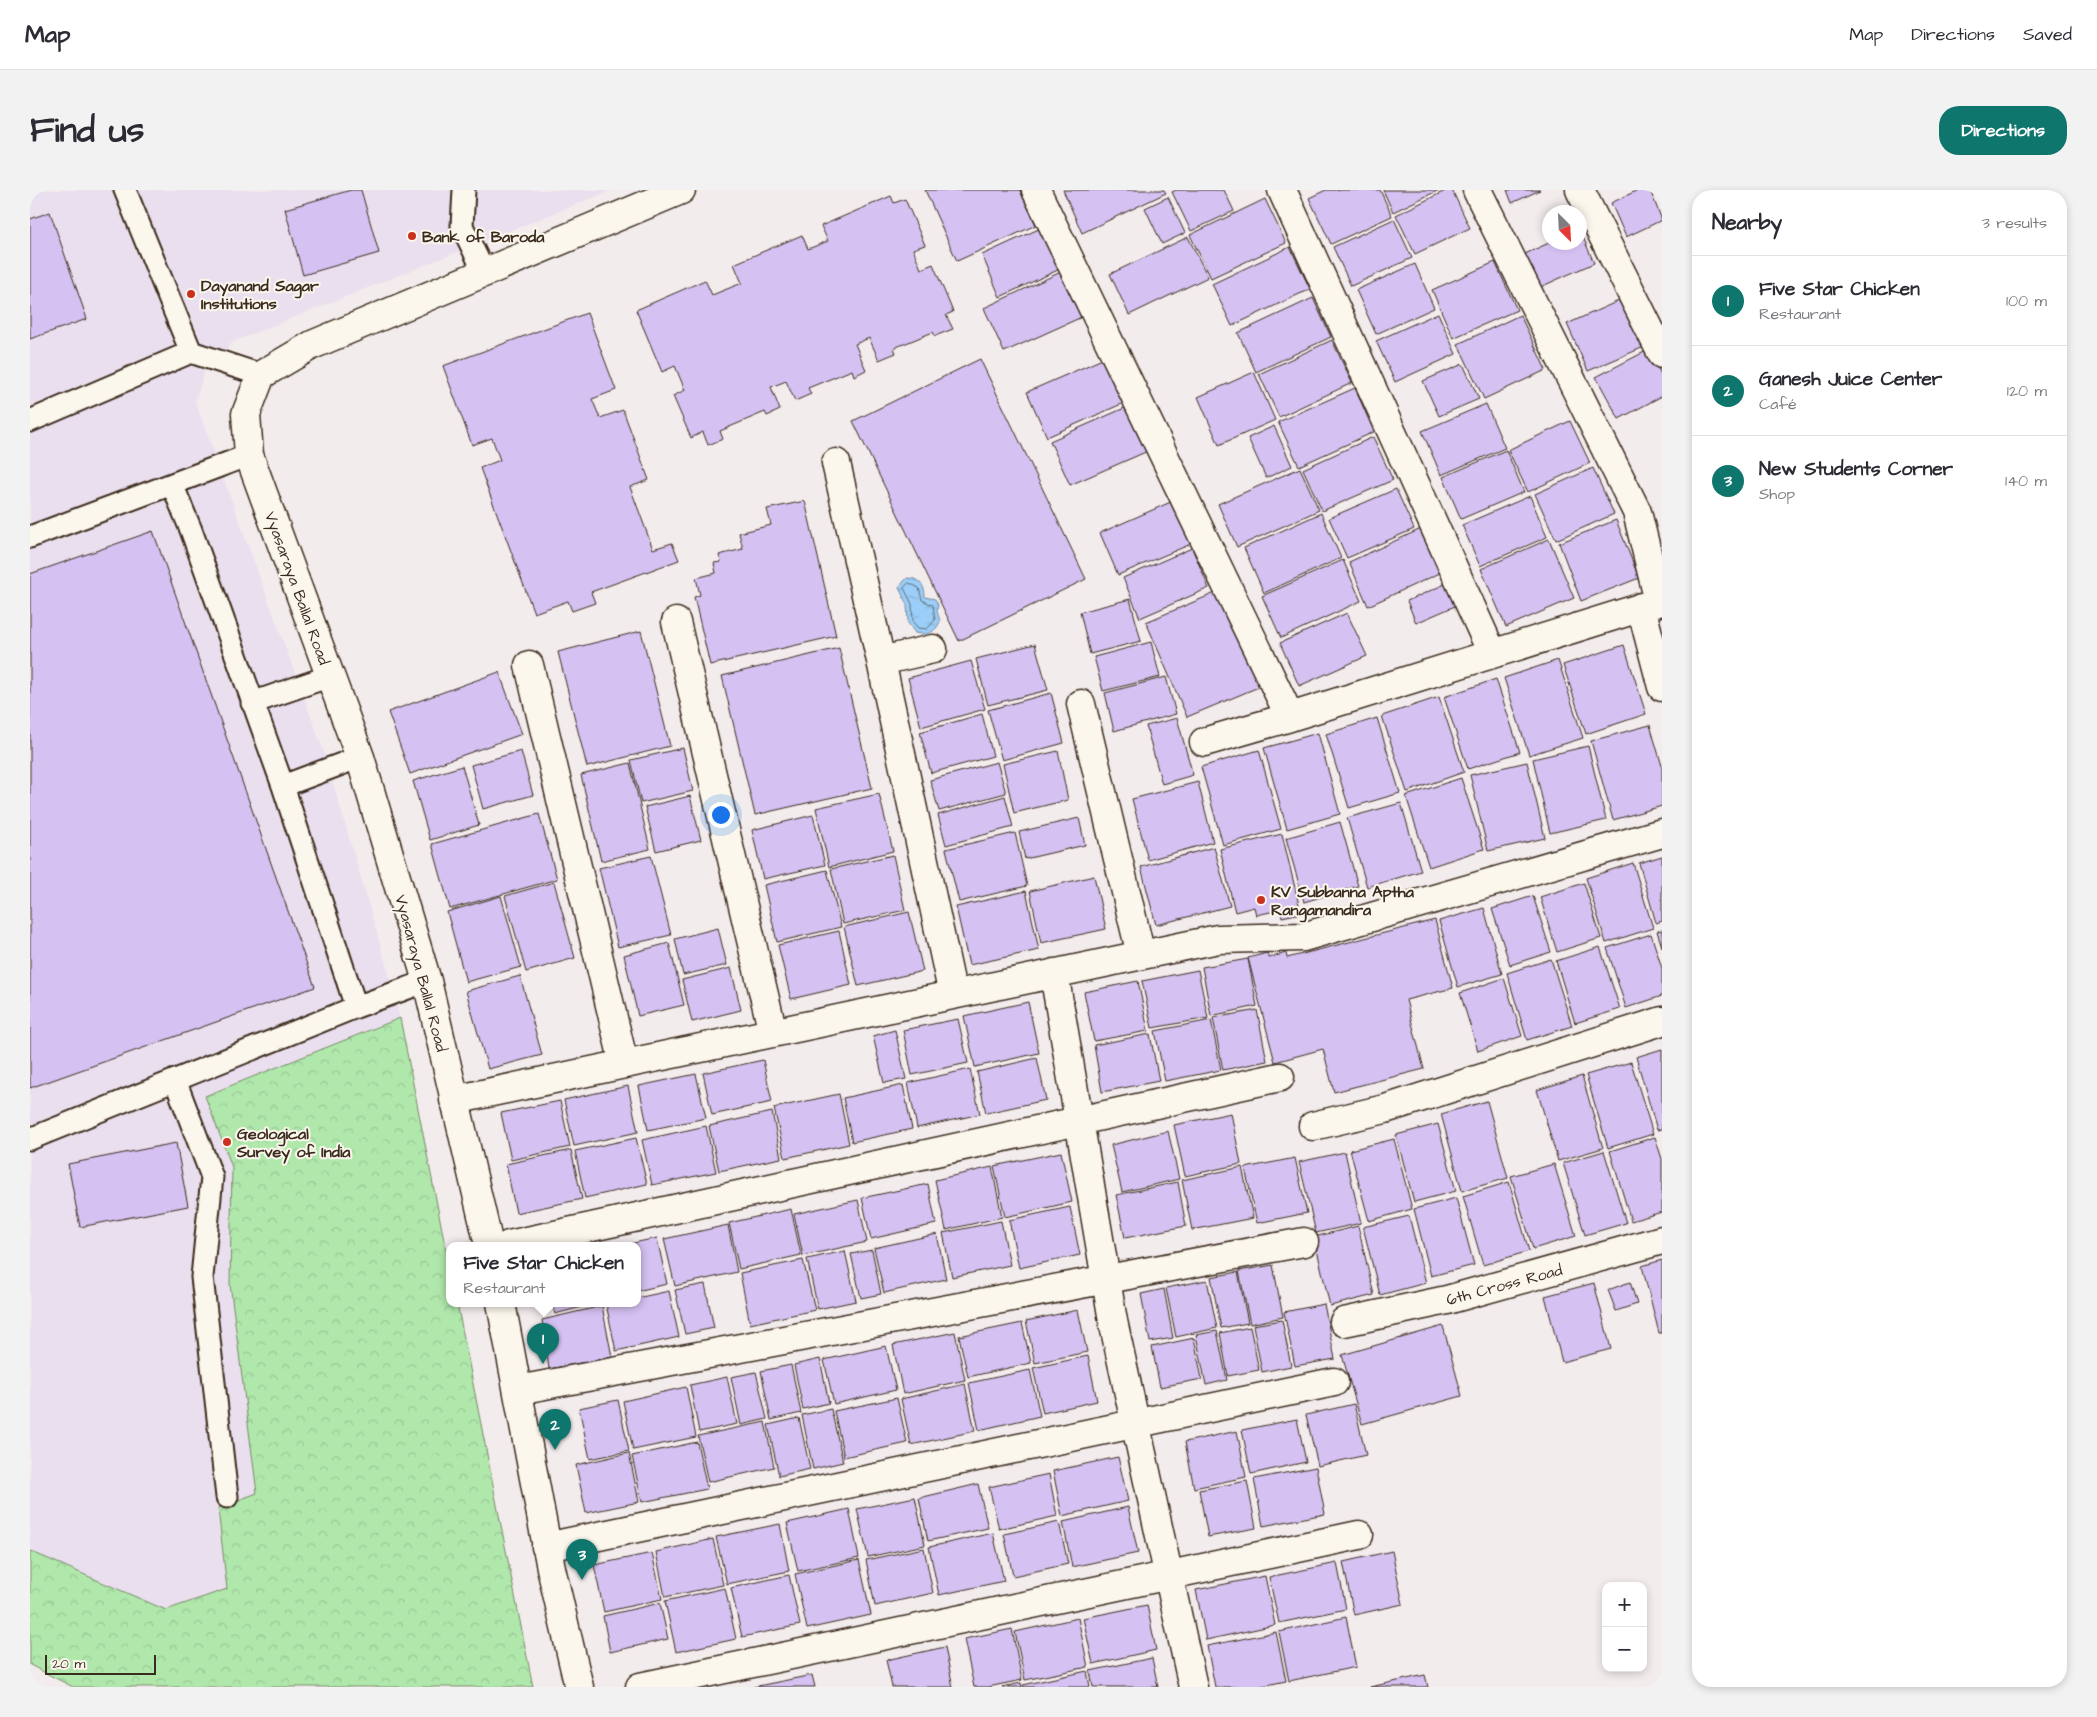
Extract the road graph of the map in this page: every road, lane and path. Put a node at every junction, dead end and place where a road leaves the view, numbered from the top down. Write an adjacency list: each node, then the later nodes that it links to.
1 (125, 190): 9 (lane)
2 (464, 190): 8 (lane)
3 (682, 190): 8 (street)
4 (1036, 190): 27 (street)
5 (1282, 190): 20 (street)
6 (1477, 190): 17 (street)
7 (1580, 190): 10 (street)
8 (484, 272): 11 (street)
9 (191, 352): 11 (lane); 12 (lane)
10 (1662, 354)
11 (261, 375): 13 (street, Vyasaraya Ballal Road)
12 (30, 421)
13 (249, 455): 15 (lane); 23 (street, Vyasaraya Ballal Road)
14 (836, 463): 21 (street)
15 (172, 484): 16 (lane); 25 (lane)
16 (30, 536)
17 (1654, 604): 20 (street); 24 (street)
18 (676, 622): 38 (street)
19 (933, 650): 21 (street)
20 (1492, 654): 27 (street)
21 (881, 661): 35 (street)
22 (529, 664): 39 (street)
23 (330, 676): 25 (lane); 29 (street, Vyasaraya Ballal Road)
24 (1662, 688)
25 (252, 703): 30 (lane)
26 (1081, 704): 32 (street)
27 (1290, 718): 28 (street)
28 (1204, 742)
29 (360, 758): 30 (lane); 34 (street, Vyasaraya Ballal Road)
30 (283, 786): 36 (lane)
31 (1662, 833): 32 (street)
32 (1141, 955): 33 (street)
33 (1054, 973): 35 (street); 43 (street)
34 (427, 981): 36 (lane); 42 (street, Vyasaraya Ballal Road)
35 (953, 994): 38 (street)
36 (356, 1007): 41 (lane)
37 (1662, 1021): 44 (street)
38 (773, 1033): 39 (street)
39 (624, 1064): 42 (street)
40 (1280, 1078): 43 (street)
41 (175, 1080): 45 (lane); 56 (lane)
42 (454, 1100): 47 (street, Vyasaraya Ballal Road)
43 (1078, 1121): 48 (street); 50 (street)
44 (1312, 1126)
45 (30, 1139)
46 (1662, 1240): 52 (street, 6th Cross Road)
47 (488, 1242)
48 (523, 1242)
49 (1304, 1242): 50 (street)
50 (1105, 1280): 54 (street); 55 (street)
51 (501, 1307): 54 (street)
52 (1344, 1322)
53 (1334, 1382): 55 (street)
54 (518, 1390): 58 (street)
55 (1136, 1424): 58 (street); 59 (street)
56 (227, 1497)
57 (1359, 1535): 59 (street)
58 (546, 1547): 60 (street)
59 (1169, 1575): 61 (street); 62 (street)
60 (579, 1687)
61 (640, 1687)
62 (1193, 1687)

